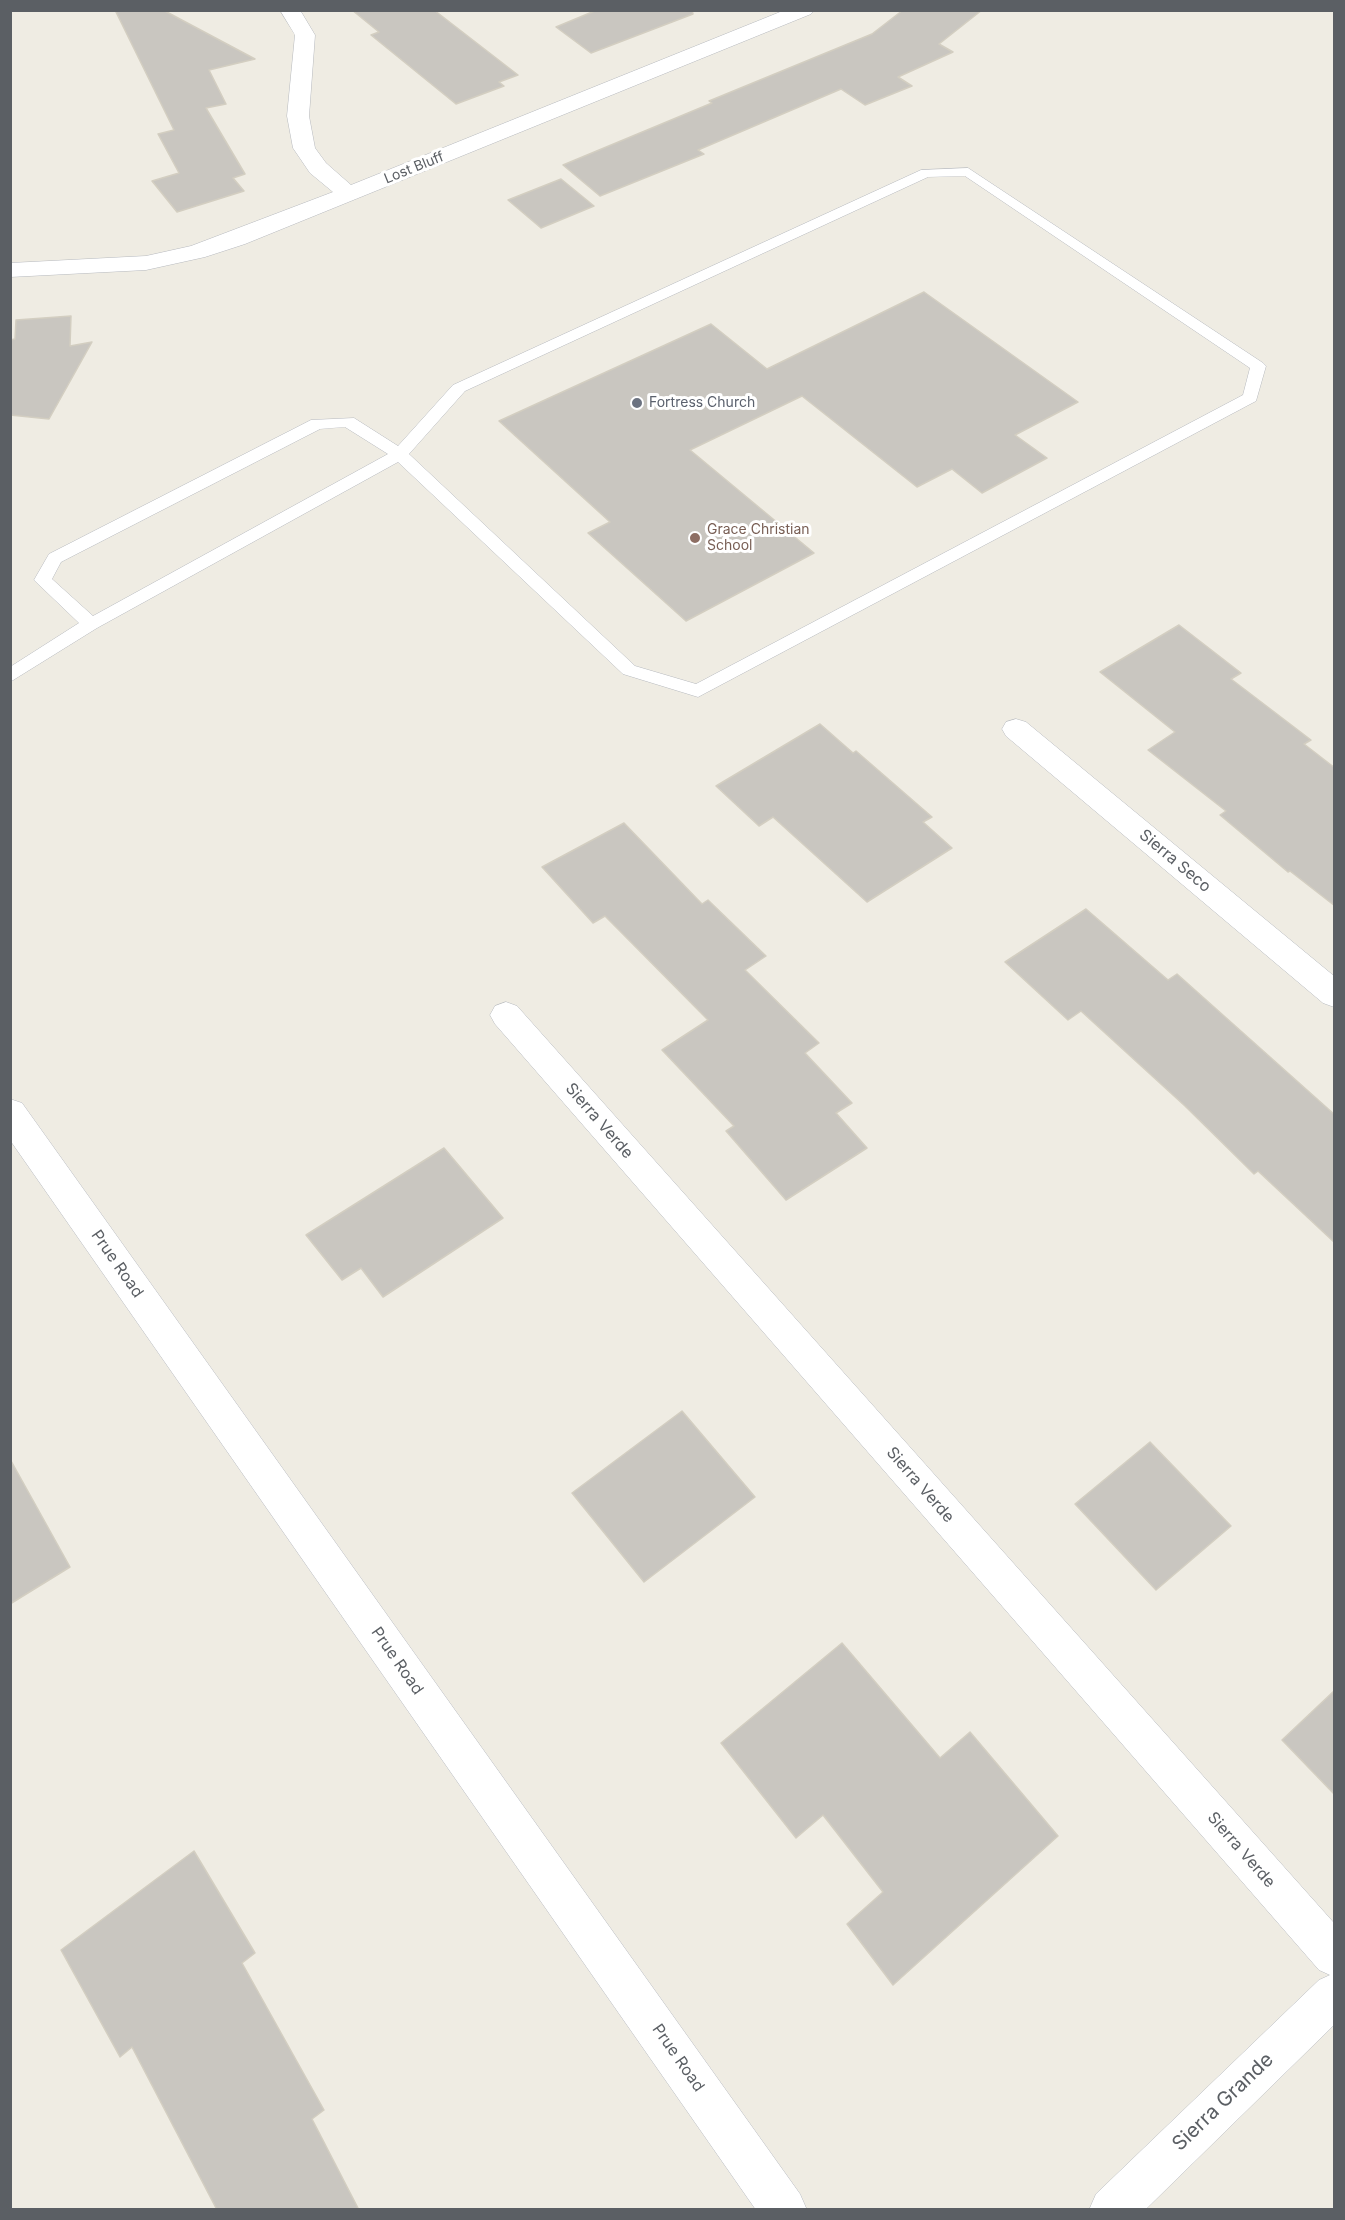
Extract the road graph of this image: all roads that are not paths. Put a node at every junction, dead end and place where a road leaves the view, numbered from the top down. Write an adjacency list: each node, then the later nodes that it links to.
1 (290, 10): 3 (street)
2 (804, 10): 3 (street, Lost Bluff)
3 (348, 194): 4 (street, Lost Bluff)
4 (10, 270)
5 (400, 454): 5 (lane); 6 (lane); 6 (lane)
6 (91, 624): 7 (lane)
7 (10, 676)
8 (1016, 729): 9 (street, Sierra Seco)
9 (1335, 994)
10 (506, 1015): 12 (street, Sierra Verde)
11 (10, 1113): 14 (street, Prue Road)
12 (1335, 1955)
13 (1335, 1995): 15 (street, Sierra Grande)
14 (784, 2210)
15 (1112, 2210)

